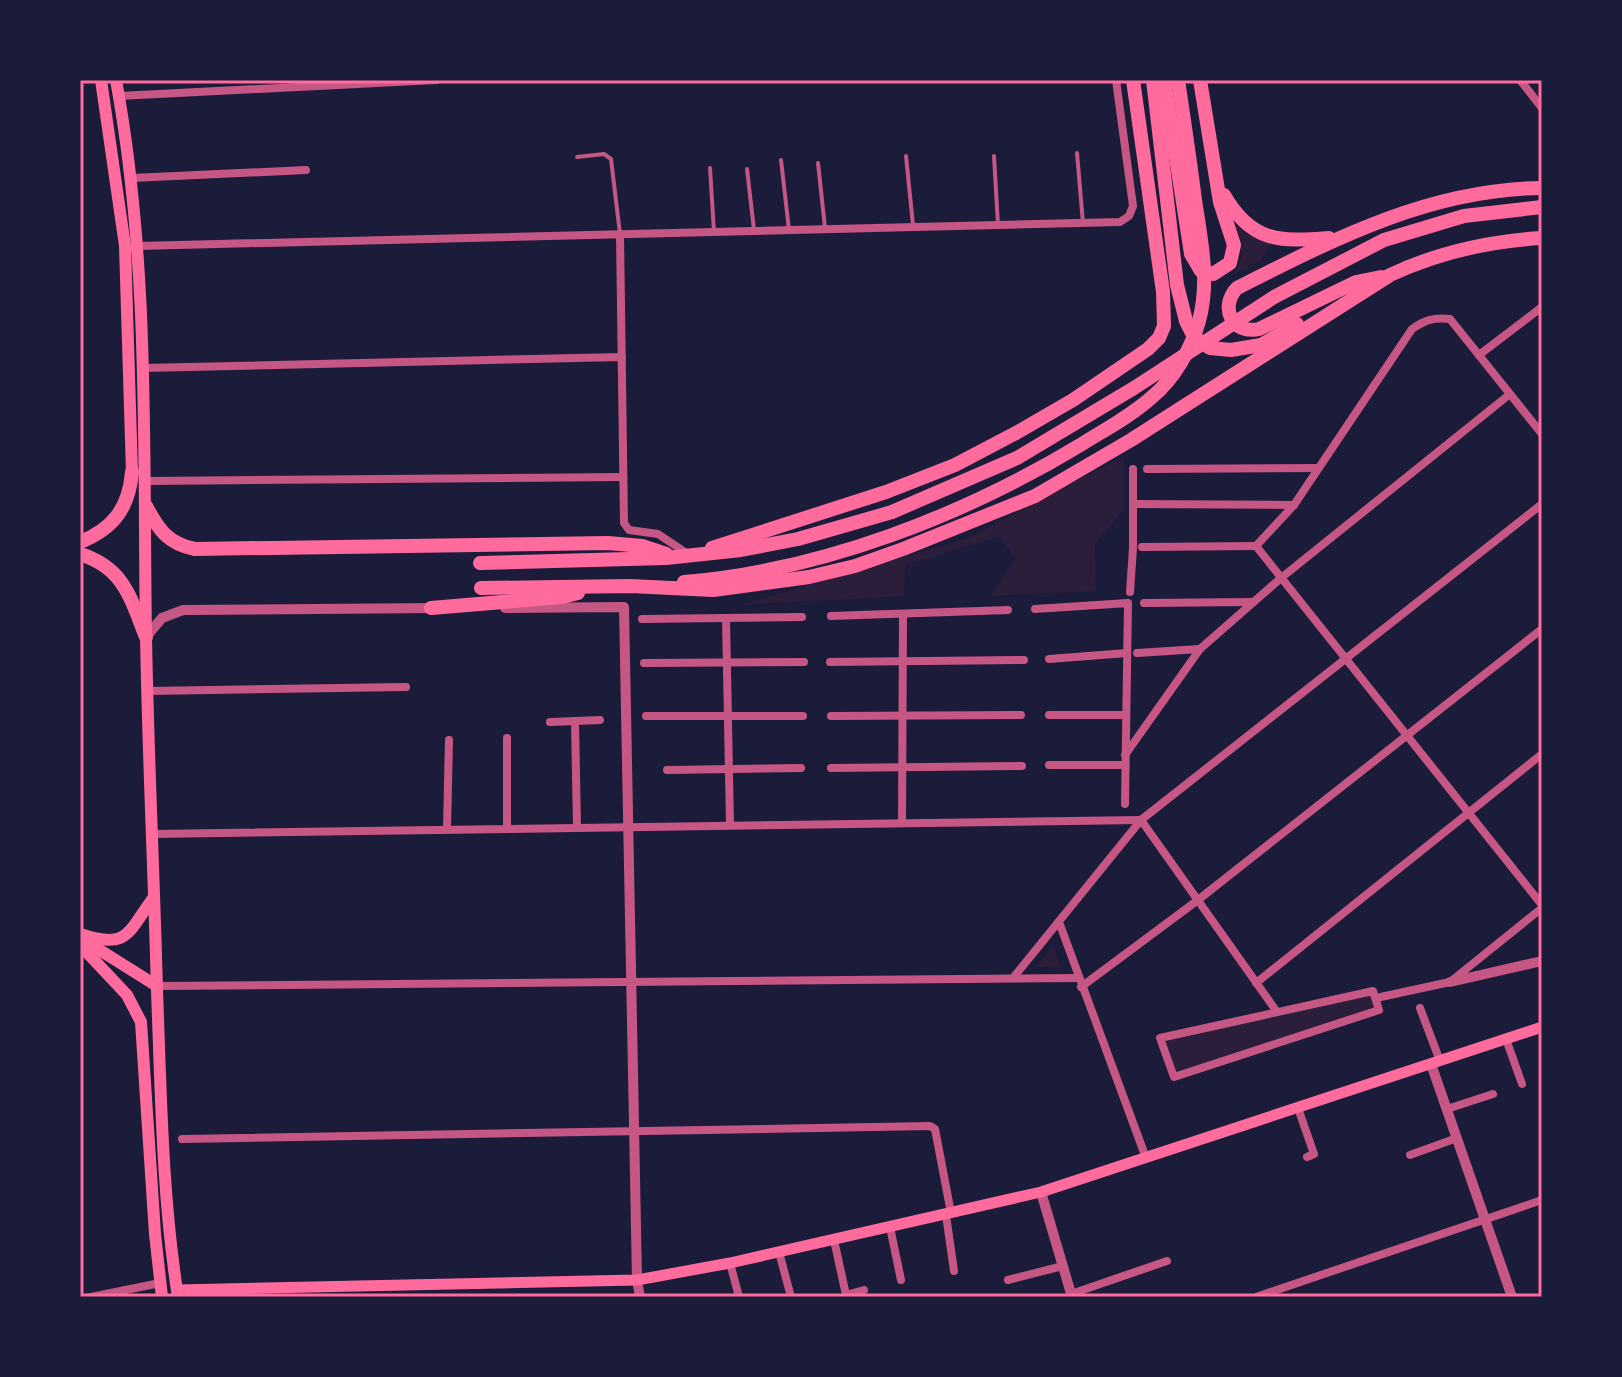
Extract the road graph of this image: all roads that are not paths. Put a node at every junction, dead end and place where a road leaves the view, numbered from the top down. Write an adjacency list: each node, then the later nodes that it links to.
1 (101, 80): 47 (main road)
2 (116, 80): 11 (main road)
3 (436, 80): 11 (street)
4 (1116, 80): 26 (street)
5 (1133, 80): 58 (highway)
6 (1153, 80): 37 (highway)
7 (1164, 80): 23 (highway)
8 (1178, 80): 61 (highway)
9 (1200, 80): 23 (highway)
10 (1520, 80): 12 (street)
11 (119, 96): 22 (main road)
12 (1541, 105)
13 (1077, 153): 26 (lane)
14 (906, 156): 28 (lane)
15 (994, 156): 27 (lane)
16 (577, 157): 33 (lane)
17 (781, 160): 30 (lane)
18 (818, 163): 29 (lane)
19 (710, 168): 32 (lane)
20 (747, 169): 31 (lane)
21 (306, 170): 22 (street)
22 (132, 178): 36 (main road)
23 (1216, 181): 34 (highway)
24 (1542, 188): 34 (highway)
25 (1542, 207): 58 (highway)
26 (1083, 223): 27 (street)
27 (998, 225): 28 (street)
28 (913, 227): 29 (street)
29 (825, 229): 30 (street)
30 (789, 230): 31 (street)
31 (754, 231): 32 (street)
32 (714, 232): 33 (street)
33 (620, 234): 36 (street); 40 (street)
34 (1338, 237): 37 (highway)
35 (1542, 238): 37 (highway)
36 (138, 246): 41 (main road)
37 (1390, 275): 61 (highway)
38 (1542, 307): 39 (street)
39 (1479, 355): 42 (street); 44 (street)
40 (622, 357): 41 (street); 48 (street)
41 (143, 368): 49 (main road)
42 (1510, 394): 43 (street); 60 (street)
43 (1542, 434)
44 (1318, 468): 46 (street); 52 (street)
45 (1133, 469): 50 (street)
46 (1147, 469)
47 (132, 472): 54 (highway)
48 (623, 477): 49 (street); 58 (street)
49 (146, 481): 53 (main road)
50 (1134, 504): 52 (street); 64 (street)
51 (1542, 504): 80 (street)
52 (1294, 505): 55 (street)
53 (146, 506): 58 (highway); 76 (main road)
54 (80, 542)
55 (1256, 546): 56 (street); 60 (street)
56 (1142, 547)
57 (80, 554): 76 (highway)
58 (685, 557): 59 (highway)
59 (480, 563)
60 (1281, 578): 65 (street); 80 (street)
61 (630, 586): 62 (highway)
62 (601, 587): 63 (highway); 67 (highway)
63 (481, 588)
64 (1130, 592)
65 (1252, 602): 66 (street); 77 (street)
66 (1144, 603)
67 (431, 608): 76 (street); 118 (street)
68 (1035, 609): 78 (street)
69 (1008, 610): 70 (street)
70 (903, 614): 71 (street); 85 (street)
71 (831, 616)
72 (802, 617): 73 (street)
73 (726, 618): 74 (street); 82 (street)
74 (642, 619)
75 (1542, 629): 100 (street)
76 (146, 637): 88 (main road)
77 (1200, 649): 78 (street); 104 (street)
78 (1132, 653): 79 (street); 92 (street)
79 (1049, 659)
80 (1345, 659): 100 (street); 115 (street)
81 (1024, 660): 85 (street)
82 (727, 662): 83 (street); 86 (street); 89 (street)
83 (804, 662)
84 (830, 662): 85 (street)
85 (903, 662): 96 (street)
86 (644, 663)
87 (406, 687): 88 (street)
88 (148, 691): 122 (main road)
89 (727, 715): 93 (street); 94 (street); 109 (street)
90 (1021, 715): 96 (street)
91 (1049, 715): 92 (street)
92 (1125, 715): 104 (street)
93 (646, 716)
94 (803, 716)
95 (831, 716): 96 (street)
96 (902, 716): 108 (street)
97 (600, 720): 98 (street)
98 (575, 721): 99 (street); 119 (street)
99 (550, 722)
100 (1407, 736): 114 (street); 124 (street)
101 (507, 738): 120 (street)
102 (449, 740): 121 (street)
103 (1542, 754): 114 (street)
104 (1125, 755): 106 (street)
105 (1049, 765): 106 (street)
106 (1125, 765): 113 (street)
107 (1022, 766): 108 (street)
108 (902, 767): 111 (street); 116 (street)
109 (729, 768): 110 (street); 112 (street); 117 (street)
110 (801, 768)
111 (831, 768)
112 (667, 770)
113 (1125, 804)
114 (1468, 813): 125 (street); 134 (street)
115 (1141, 820): 116 (street); 124 (street); 126 (street)
116 (902, 823): 117 (street)
117 (730, 825): 118 (street)
118 (629, 826): 119 (street); 131 (street)
119 (577, 827): 120 (street)
120 (507, 828): 121 (street)
121 (447, 829): 122 (street)
122 (152, 834): 123 (main road)
123 (154, 897): 127 (main road); 135 (main road)
124 (1198, 900): 132 (street); 134 (street)
125 (1542, 906): 133 (street)
126 (1059, 922): 130 (street); 132 (street)
127 (80, 936): 135 (main road)
128 (80, 945): 166 (main road)
129 (1542, 961): 133 (street)
130 (1013, 978): 131 (street); 132 (street)
131 (632, 982): 135 (street); 146 (street)
132 (1079, 982): 151 (street)
133 (1450, 982): 136 (street)
134 (1256, 983): 138 (street)
135 (157, 986): 170 (main road)
136 (1376, 998): 138 (street); 138 (street)
137 (1420, 1008): 141 (street)
138 (1277, 1012)
139 (1542, 1027): 140 (main road)
140 (1506, 1039): 141 (main road); 142 (street)
141 (1436, 1063): 144 (main road); 145 (street)
142 (1522, 1084)
143 (1493, 1094): 145 (street)
144 (1298, 1108): 150 (street); 151 (main road)
145 (1447, 1109): 147 (street)
146 (635, 1132): 148 (street); 154 (street); 163 (street)
147 (1457, 1138): 149 (street); 155 (street)
148 (182, 1139)
149 (1410, 1155)
150 (1307, 1157)
151 (1146, 1158): 152 (main road)
152 (1041, 1192): 154 (main road); 161 (street)
153 (1542, 1200): 155 (street)
154 (949, 1214): 156 (main road); 162 (street)
155 (1485, 1219): 177 (street); 178 (street)
156 (890, 1227): 157 (main road); 164 (street)
157 (834, 1240): 158 (main road); 167 (street)
158 (779, 1252): 160 (main road); 176 (street)
159 (1167, 1261): 171 (street)
160 (730, 1263): 163 (main road); 175 (street)
161 (1063, 1266): 165 (street); 171 (street)
162 (954, 1271)
163 (637, 1280): 168 (main road); 174 (street)
164 (901, 1280)
165 (1008, 1280)
166 (160, 1283): 172 (street); 173 (main road)
167 (864, 1290)
168 (383, 1291): 169 (main road)
169 (270, 1292): 170 (main road)
170 (178, 1294)
171 (1071, 1296)
172 (91, 1297)
173 (162, 1297)
174 (640, 1297)
175 (739, 1297)
176 (791, 1297)
177 (1256, 1297)
178 (1512, 1297)

